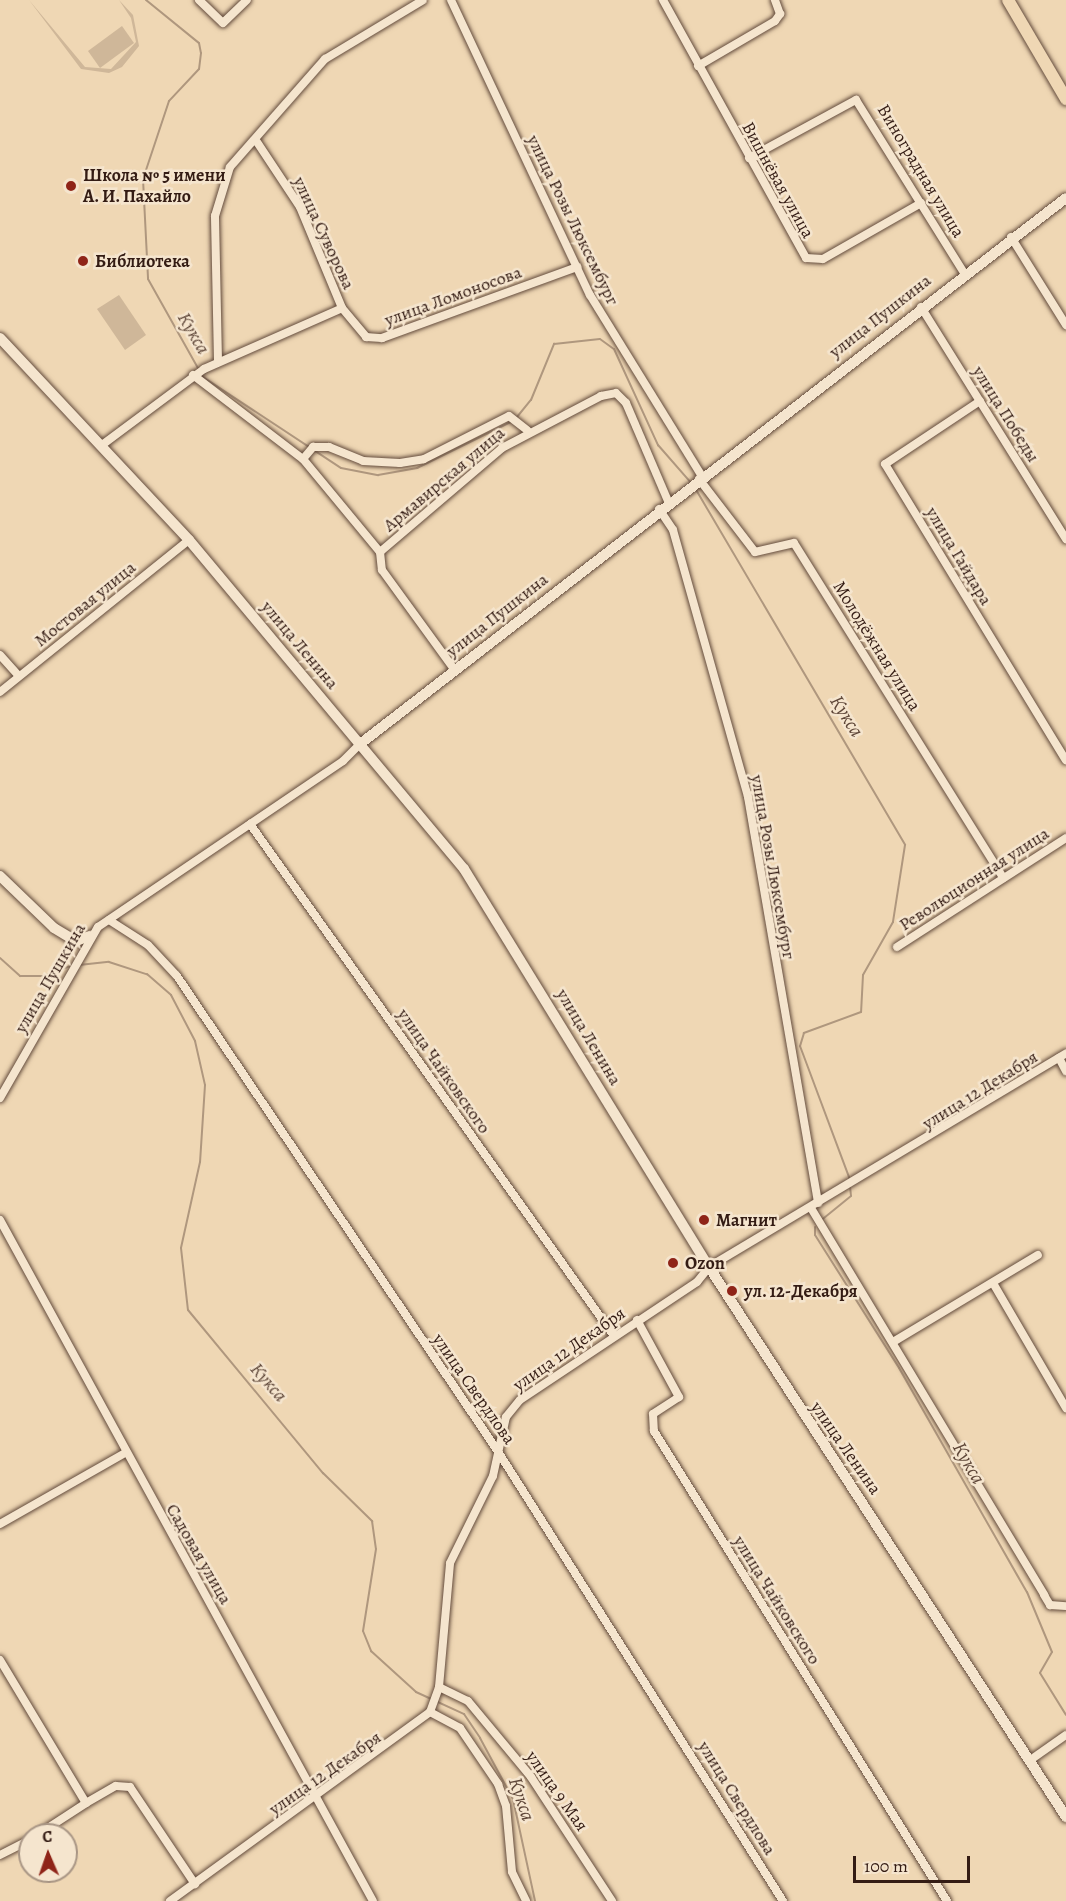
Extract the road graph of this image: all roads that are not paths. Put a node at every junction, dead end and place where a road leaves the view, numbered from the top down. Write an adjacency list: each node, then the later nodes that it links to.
1 (199, 0): 2 (street)
2 (247, 0)
3 (423, 0): 10 (street)
4 (451, 0): 15 (street, улица Розы Люксембург)
5 (663, 0): 8 (street, Вишнёвая улица)
6 (775, 0): 8 (street)
7 (1008, 0): 9 (main road)
8 (698, 66): 11 (street, Вишнёвая улица)
9 (1066, 99)
10 (257, 142): 18 (street, улица Суворова); 21 (street)
11 (748, 158): 13 (street, Виноградная улица); 13 (street, Вишнёвая улица)
12 (1066, 198): 14 (street, улица Пушкина)
13 (921, 202): 16 (street, Виноградная улица)
14 (1011, 237): 16 (street, улица Пушкина); 19 (street)
15 (577, 267): 18 (street, улица Ломоносова); 27 (street, улица Розы Люксембург)
16 (964, 273): 17 (street, улица Пушкина)
17 (920, 306): 23 (street, улица Победы); 27 (street, улица Пушкина)
18 (342, 308): 21 (street)
19 (1066, 326)
20 (0, 338): 25 (street, улица Ленина)
21 (218, 361): 22 (street)
22 (198, 372): 25 (street); 26 (street, Армавирская улица)
23 (981, 401): 29 (street, улица Победы); 37 (street, улица Гайдара)
24 (527, 430): 26 (street, Армавирская улица); 28 (street, Армавирская улица); 31 (street, Армавирская улица)
25 (102, 445): 30 (street, улица Ленина)
26 (308, 453): 31 (street, Армавирская улица)
27 (695, 481): 28 (street, улица Пушкина); 41 (street, Молодёжная улица)
28 (664, 505): 33 (street, улица Пушкина); 48 (street, улица Розы Люксембург)
29 (1066, 539)
30 (189, 540): 34 (street, Мостовая улица); 36 (street, улица Ленина)
31 (380, 552): 33 (street, Армавирская улица)
32 (0, 655): 34 (street)
33 (454, 669): 36 (street, улица Пушкина)
34 (19, 676): 35 (street, Мостовая улица)
35 (0, 692)
36 (360, 744): 38 (street, улица Пушкина); 51 (street, улица Ленина)
37 (1066, 760)
38 (250, 824): 42 (street, улица Пушкина); 54 (street, улица Чайковского)
39 (1066, 838): 41 (street, Революционная улица)
40 (0, 876): 43 (street)
41 (1003, 878): 44 (street, Революционная улица)
42 (109, 920): 43 (street, улица Пушкина); 57 (street, улица Свердлова)
43 (90, 936): 47 (street, улица Пушкина)
44 (897, 947)
45 (1062, 1056): 46 (street); 48 (street, улица 12 Декабря)
46 (1066, 1071)
47 (0, 1098)
48 (815, 1205): 51 (street, улица 12 Декабря); 55 (street)
49 (0, 1220): 58 (street, Садовая улица)
50 (1038, 1255): 52 (street)
51 (709, 1267): 53 (street, улица 12 Декабря); 65 (street, улица Ленина)
52 (993, 1283): 55 (street); 56 (street)
53 (637, 1320): 54 (street, улица 12 Декабря); 78 (street, улица Чайковского)
54 (614, 1336): 57 (street, улица 12 Декабря)
55 (893, 1342): 60 (street)
56 (1066, 1408)
57 (497, 1450): 62 (street, улица 12 Декабря); 77 (street, улица Свердлова)
58 (124, 1453): 59 (street); 66 (street, Садовая улица)
59 (0, 1524)
60 (1066, 1606)
61 (0, 1660): 67 (street)
62 (438, 1691): 63 (street, улица 12 Декабря); 76 (street, улица 9 Мая)
63 (432, 1708): 66 (street, улица 12 Декабря); 75 (street)
64 (1066, 1735): 65 (street)
65 (1029, 1761): 68 (street, улица Ленина)
66 (319, 1796): 72 (street, улица 12 Декабря); 74 (street, Садовая улица)
67 (86, 1803): 69 (street); 72 (street)
68 (1066, 1816)
69 (55, 1823)
70 (18, 1845): 71 (street)
71 (0, 1855)
72 (195, 1884): 73 (street, улица 12 Декабря)
73 (170, 1901)
74 (373, 1901)
75 (526, 1901)
76 (612, 1901)
77 (783, 1901)
78 (947, 1901)

